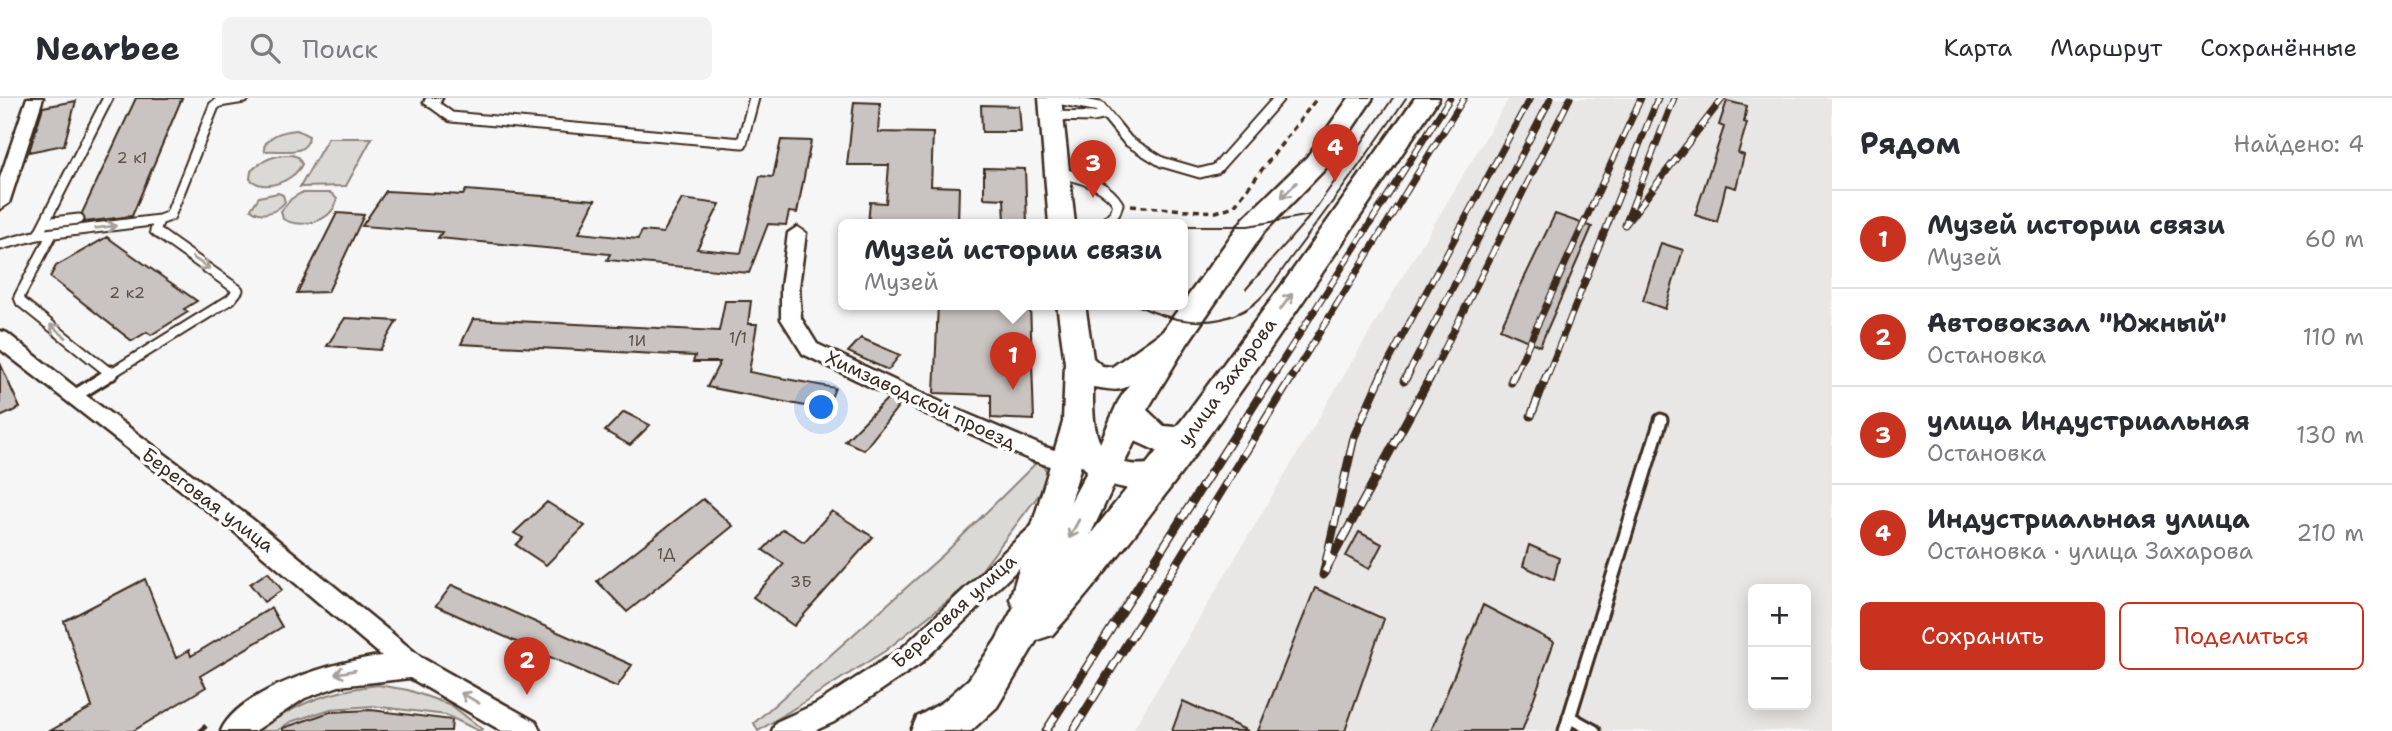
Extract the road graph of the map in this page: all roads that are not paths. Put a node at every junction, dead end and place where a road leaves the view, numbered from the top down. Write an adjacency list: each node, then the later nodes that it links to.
1 (35, 98): 12 (street)
2 (108, 98): 17 (lane)
3 (244, 98): 16 (lane)
4 (754, 98): 8 (lane)
5 (1279, 98): 10 (lane)
6 (1361, 98): 23 (main road, улица Захарова, one-way to 23)
7 (1427, 98): 31 (main road, улица Захарова, one-way to 7)
8 (433, 101)
9 (1051, 104): 10 (lane); 10 (lane); 11 (main road)
10 (1102, 106)
11 (1057, 171): 14 (main road); 15 (lane)
12 (0, 203)
13 (79, 219): 17 (lane)
14 (1062, 219)
15 (1111, 219)
16 (159, 220): 19 (lane, one-way to 16); 26 (lane, one-way to 26)
17 (44, 223): 20 (lane)
18 (797, 233): 32 (street, Химзаводской проезд)
19 (52, 234): 20 (lane); 26 (lane, one-way to 19)
20 (38, 236): 21 (lane)
21 (0, 245)
22 (1072, 310): 25 (main road)
23 (1177, 336): 25 (main road); 28 (main road, улица Захарова)
24 (0, 338): 27 (street, Береговая улица)
25 (1080, 363): 30 (main road)
26 (111, 374): 27 (lane)
27 (73, 397): 37 (street, Береговая улица)
28 (1130, 411): 31 (main road); 33 (main road, улица Захарова)
29 (1661, 420): 38 (lane)
30 (1078, 422): 32 (main road); 33 (main road)
31 (1186, 440): 34 (main road, улица Захарова)
32 (1068, 463): 35 (main road)
33 (1107, 469): 34 (main road); 36 (main road, улица Захарова, one-way to 36)
34 (1158, 475): 36 (main road, улица Захарова)
35 (1046, 527): 36 (main road); 42 (street, Береговая улица)
36 (1010, 653): 39 (main road, улица Захарова)
37 (413, 666): 40 (street, one-way to 40); 41 (street, Береговая улица, one-way to 37)
38 (1569, 717): 43 (lane); 44 (lane)
39 (939, 729)
40 (234, 731)
41 (527, 731)
42 (785, 731)
43 (1565, 731)
44 (1594, 731)

